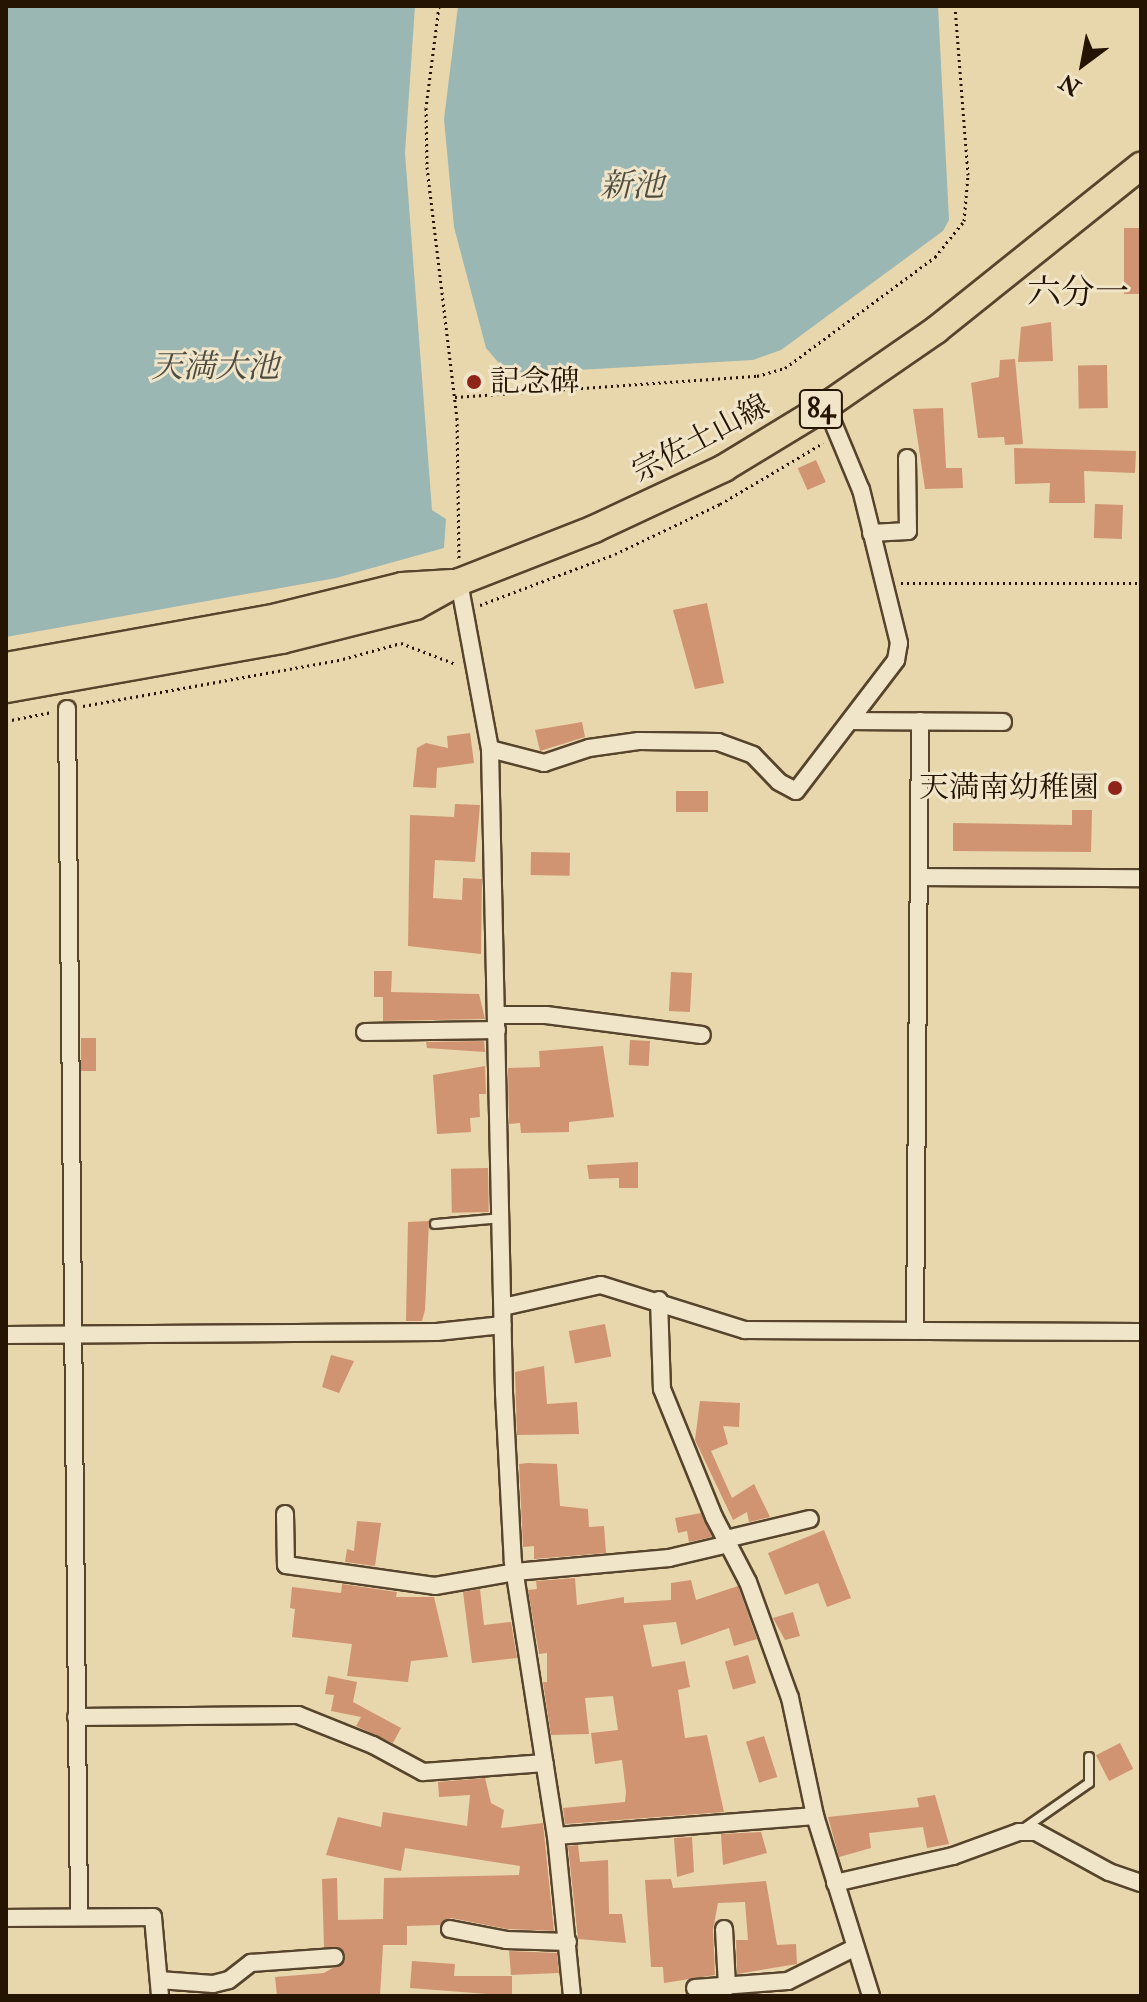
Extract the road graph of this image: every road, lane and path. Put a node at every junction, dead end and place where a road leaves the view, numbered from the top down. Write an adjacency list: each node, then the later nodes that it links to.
1 (439, 6): 4 (path)
2 (955, 6): 4 (path)
3 (1141, 166): 5 (main road, 宗佐土山線 / 84)
4 (455, 397): 9 (path)
5 (826, 406): 8 (street); 9 (main road, 宗佐土山線 / 84)
6 (827, 441): 12 (path)
7 (907, 458): 8 (street)
8 (871, 533): 10 (street)
9 (459, 582): 13 (street); 14 (main road, 宗佐土山線 / 84); 15 (main road, 宗佐土山線 / 84)
10 (884, 583): 11 (path); 18 (street)
11 (1141, 583)
12 (479, 606)
13 (472, 662): 16 (path); 21 (street)
14 (6, 666)
15 (6, 689)
16 (67, 709): 17 (path); 35 (street)
17 (6, 721)
18 (851, 721): 19 (street); 21 (street)
19 (920, 721): 20 (street); 22 (street)
20 (1003, 722)
21 (490, 749): 24 (street)
22 (921, 877): 23 (street); 32 (street)
23 (1141, 878)
24 (497, 1023): 25 (street); 26 (street); 27 (street)
25 (365, 1032)
26 (702, 1035)
27 (501, 1218): 28 (lane); 30 (street)
28 (435, 1224)
29 (659, 1300): 30 (street); 32 (street); 38 (street)
30 (503, 1307): 31 (street)
31 (503, 1325): 35 (street); 39 (street)
32 (915, 1331): 33 (street)
33 (1141, 1332)
34 (6, 1335): 35 (street)
35 (74, 1335): 40 (street)
36 (285, 1514): 39 (street)
37 (810, 1519): 38 (street)
38 (727, 1542): 39 (street); 43 (street)
39 (515, 1572): 42 (street)
40 (76, 1717): 42 (street); 48 (street)
41 (1089, 1757): 44 (lane)
42 (545, 1763): 45 (street)
43 (815, 1816): 45 (street); 46 (street)
44 (1019, 1832): 46 (street); 47 (street)
45 (556, 1836): 52 (street)
46 (835, 1883): 53 (street)
47 (1141, 1883)
48 (79, 1917): 49 (street); 56 (street)
49 (6, 1918)
50 (450, 1929): 52 (street)
51 (724, 1929): 55 (street)
52 (568, 1942): 58 (street)
53 (854, 1948): 55 (street); 59 (street)
54 (335, 1957): 56 (street)
55 (727, 1987): 57 (street)
56 (159, 1988)
57 (695, 1988)
58 (572, 1996)
59 (871, 1996)

